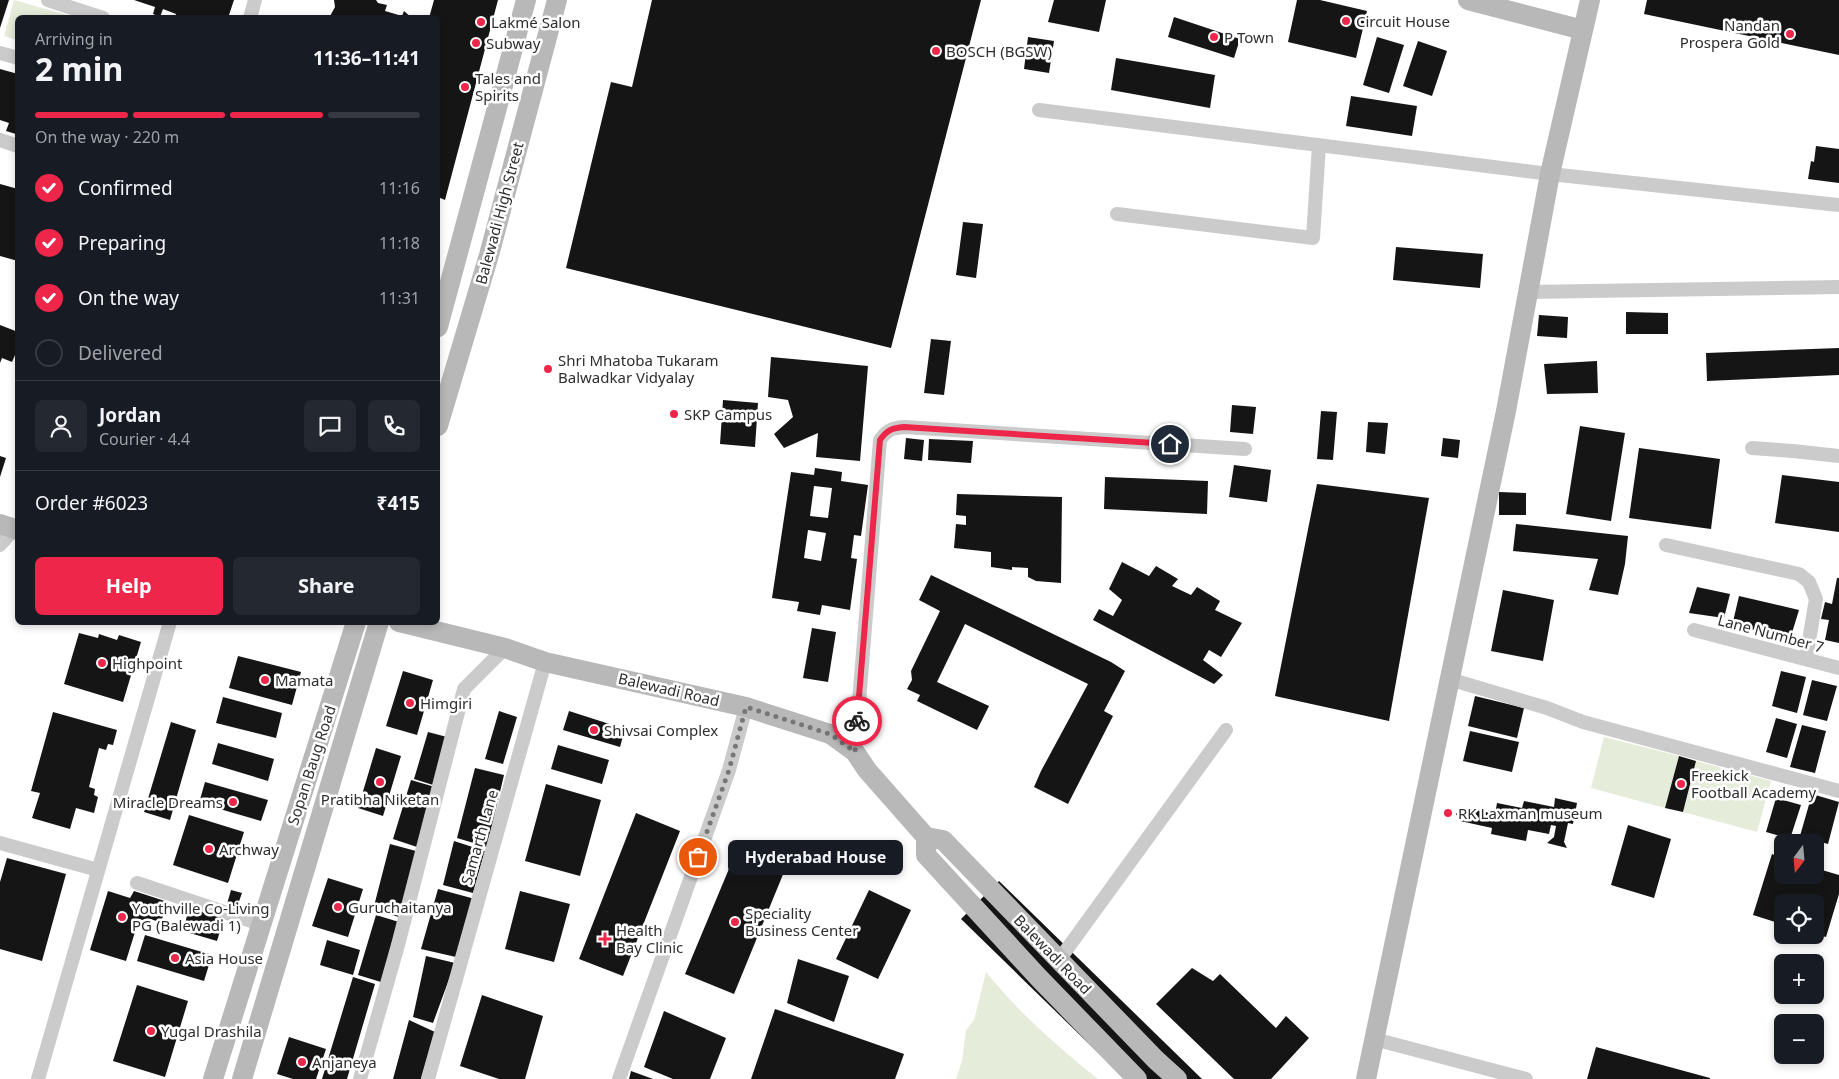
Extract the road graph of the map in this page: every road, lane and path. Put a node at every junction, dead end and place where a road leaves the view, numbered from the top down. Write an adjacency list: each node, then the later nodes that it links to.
1 (48, 0): 7 (street)
2 (255, 0): 8 (street)
3 (526, 0): 21 (street, Balewadi High Street)
4 (558, 0): 22 (street, Balewadi High Street)
5 (1468, 0): 9 (street)
6 (1590, 0): 9 (street)
7 (93, 15)
8 (251, 15)
9 (1584, 30): 16 (street)
10 (0, 53): 11 (street)
11 (15, 57)
12 (1039, 110): 15 (street)
13 (0, 140): 14 (street)
14 (15, 145)
15 (1319, 145): 16 (street); 18 (street)
16 (1550, 174): 17 (street); 20 (street)
17 (1839, 206)
18 (1116, 214)
19 (1839, 287): 20 (street)
20 (1527, 292): 38 (street)
21 (440, 320)
22 (440, 419)
23 (1752, 448): 25 (street)
24 (1245, 449): 41 (street)
25 (1839, 456)
26 (8, 531): 27 (street)
27 (0, 545)
28 (1666, 545): 35 (street)
29 (169, 625): 45 (street)
30 (355, 625): 47 (street, Sopan Baug Road)
31 (378, 625): 52 (street, Sopan Baug Road)
32 (411, 625): 34 (street, Balewadi Road)
33 (1694, 630): 35 (street, Lane Number 7)
34 (505, 648): 36 (street, Balewadi Road); 53 (street)
35 (1806, 659): 37 (street, Lane Number 7)
36 (545, 662): 39 (street, Balewadi Road); 54 (street, Samarth Lane)
37 (1839, 668)
38 (1449, 679): 42 (street); 49 (street)
39 (746, 707): 41 (street, Balewadi Road); 55 (street)
40 (1226, 730): 48 (street)
41 (855, 752): 43 (street, Balewadi Road)
42 (1839, 791)
43 (926, 836): 48 (street, Balewadi Road); 56 (street, Balewadi Road)
44 (0, 843): 45 (street)
45 (98, 870): 50 (street)
46 (137, 883): 47 (street)
47 (260, 924): 51 (street, Sopan Baug Road)
48 (1059, 960): 57 (street, Balewadi Road)
49 (1374, 1039): 58 (street); 59 (street)
50 (38, 1079)
51 (212, 1079)
52 (242, 1079)
53 (360, 1079)
54 (428, 1079)
55 (619, 1079)
56 (1137, 1079)
57 (1177, 1079)
58 (1366, 1079)
59 (1526, 1079)

